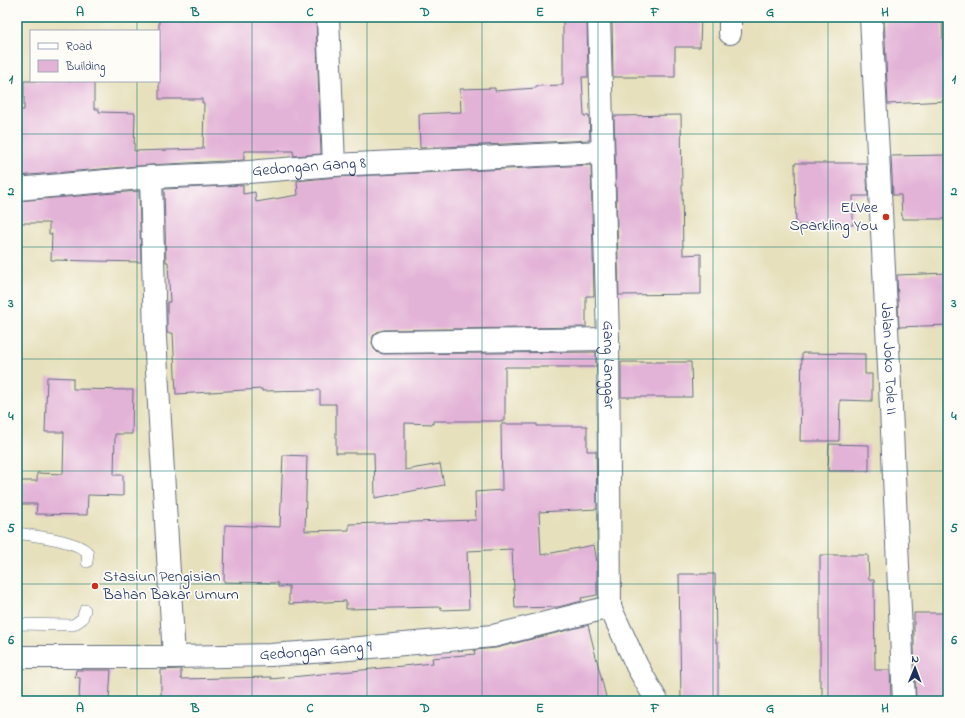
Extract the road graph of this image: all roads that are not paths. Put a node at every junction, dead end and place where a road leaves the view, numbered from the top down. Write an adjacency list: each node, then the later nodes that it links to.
1 (328, 17): 5 (street)
2 (599, 17): 4 (street, Gang Langgar)
3 (870, 17): 18 (street, Jalan Joko Tole II)
4 (601, 152): 5 (street, Gedongan Gang 8); 8 (street, Gang Langgar)
5 (334, 165): 6 (street, Gedongan Gang 8)
6 (151, 177): 7 (street, Gedongan Gang 8); 16 (street)
7 (17, 189)
8 (608, 339): 9 (street); 12 (street, Gang Langgar)
9 (384, 342)
10 (17, 533): 11 (lane)
11 (87, 562)
12 (610, 607): 16 (street, Gedongan Gang 9); 17 (street, Gang Langgar)
13 (85, 610): 14 (lane)
14 (17, 624)
15 (17, 657): 16 (street, Gedongan Gang 9)
16 (174, 657)
17 (658, 701)
18 (904, 701)

